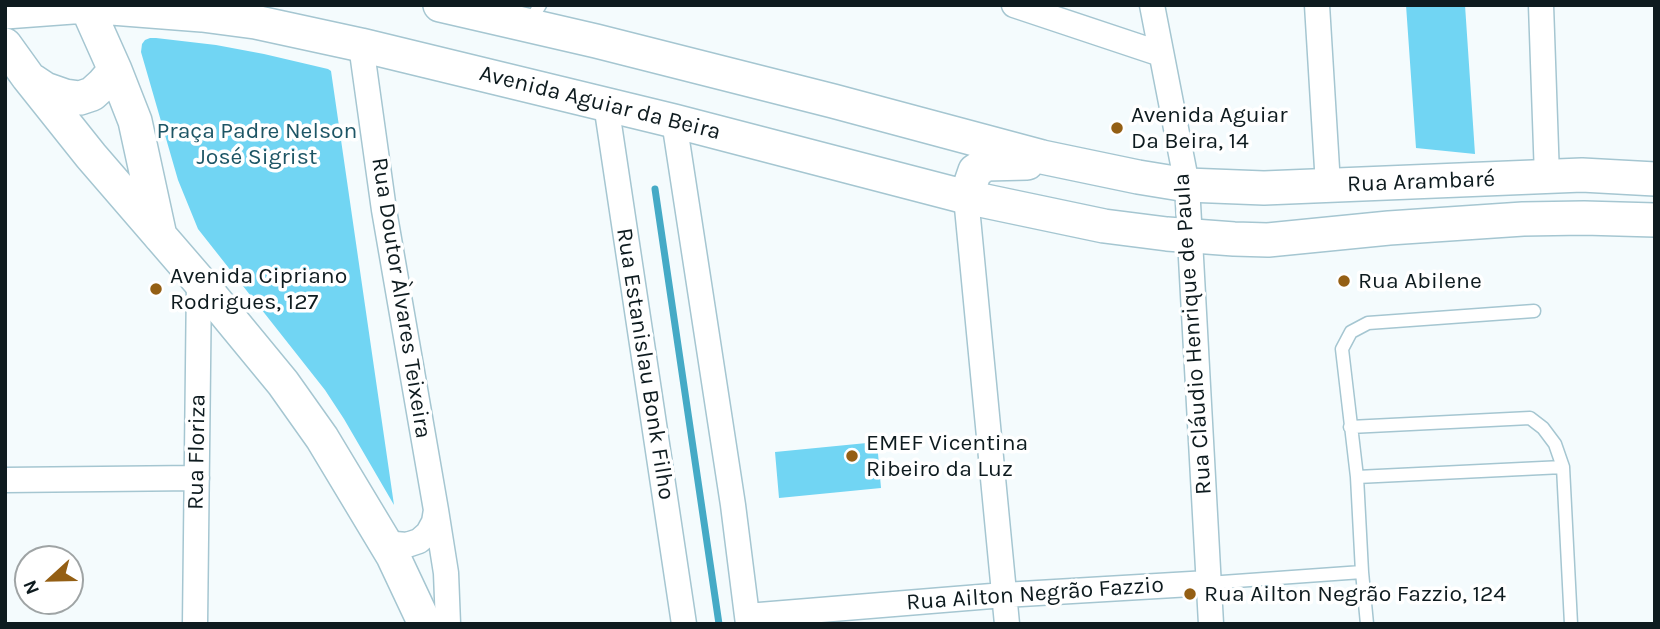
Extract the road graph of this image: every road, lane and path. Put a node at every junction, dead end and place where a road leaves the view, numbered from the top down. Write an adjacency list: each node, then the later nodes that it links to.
1 (440, 5): 8 (main road)
2 (1014, 5): 11 (street)
3 (1152, 5): 11 (street, Rua Cláudio Henrique de Paula)
4 (1317, 5): 20 (street)
5 (1541, 5): 17 (street)
6 (86, 6): 7 (main road, Avenida Aguiar da Beira); 9 (main road, Avenida Aguiar da Beira); 12 (main road)
7 (5, 12)
8 (534, 15): 16 (main road)
9 (361, 45): 14 (main road, Avenida Aguiar da Beira); 32 (street, Rua Doutor Àlvares Teixeira)
10 (6, 49): 13 (main road)
11 (1161, 54): 19 (street, Rua Cláudio Henrique de Paula)
12 (115, 70): 13 (main road); 24 (main road)
13 (28, 77): 24 (main road)
14 (606, 104): 15 (main road, Avenida Aguiar da Beira); 41 (street, Rua Estanislau Bonk Filho)
15 (674, 121): 21 (main road, Avenida Aguiar da Beira); 37 (street)
16 (1042, 157): 19 (main road); 21 (main road)
17 (1547, 177): 18 (main road, Rua Arambaré); 20 (main road, Rua Arambaré)
18 (1655, 179)
19 (1187, 185): 20 (main road, Rua Arambaré); 23 (street, Rua Cláudio Henrique de Paula)
20 (1328, 185)
21 (965, 197): 23 (main road, Avenida Aguiar da Beira); 36 (street)
22 (1655, 220): 23 (main road, Rua Arambaré)
23 (1191, 237): 35 (street, Rua Cláudio Henrique de Paula)
24 (161, 239): 25 (main road)
25 (198, 281): 30 (street, Rua Floriza); 33 (main road)
26 (1534, 311): 27 (lane)
27 (1350, 427): 28 (lane); 29 (lane)
28 (1563, 467): 29 (lane); 45 (lane)
29 (1357, 477): 34 (lane)
30 (197, 478): 31 (street); 38 (street, Rua Floriza)
31 (5, 480)
32 (436, 510): 33 (street); 40 (street, Rua Doutor Àlvares Teixeira)
33 (383, 539): 39 (main road)
34 (1362, 572): 35 (lane, Rua Ailton Negrão Fazzio); 44 (lane)
35 (1208, 583): 36 (street, Rua Ailton Negrão Fazzio); 43 (street, Rua Cláudio Henrique de Paula)
36 (1004, 595): 37 (street, Rua Ailton Negrão Fazzio); 42 (street)
37 (747, 620)
38 (195, 624)
39 (425, 624)
40 (448, 624)
41 (684, 624)
42 (1007, 624)
43 (1211, 624)
44 (1367, 624)
45 (1571, 624)

